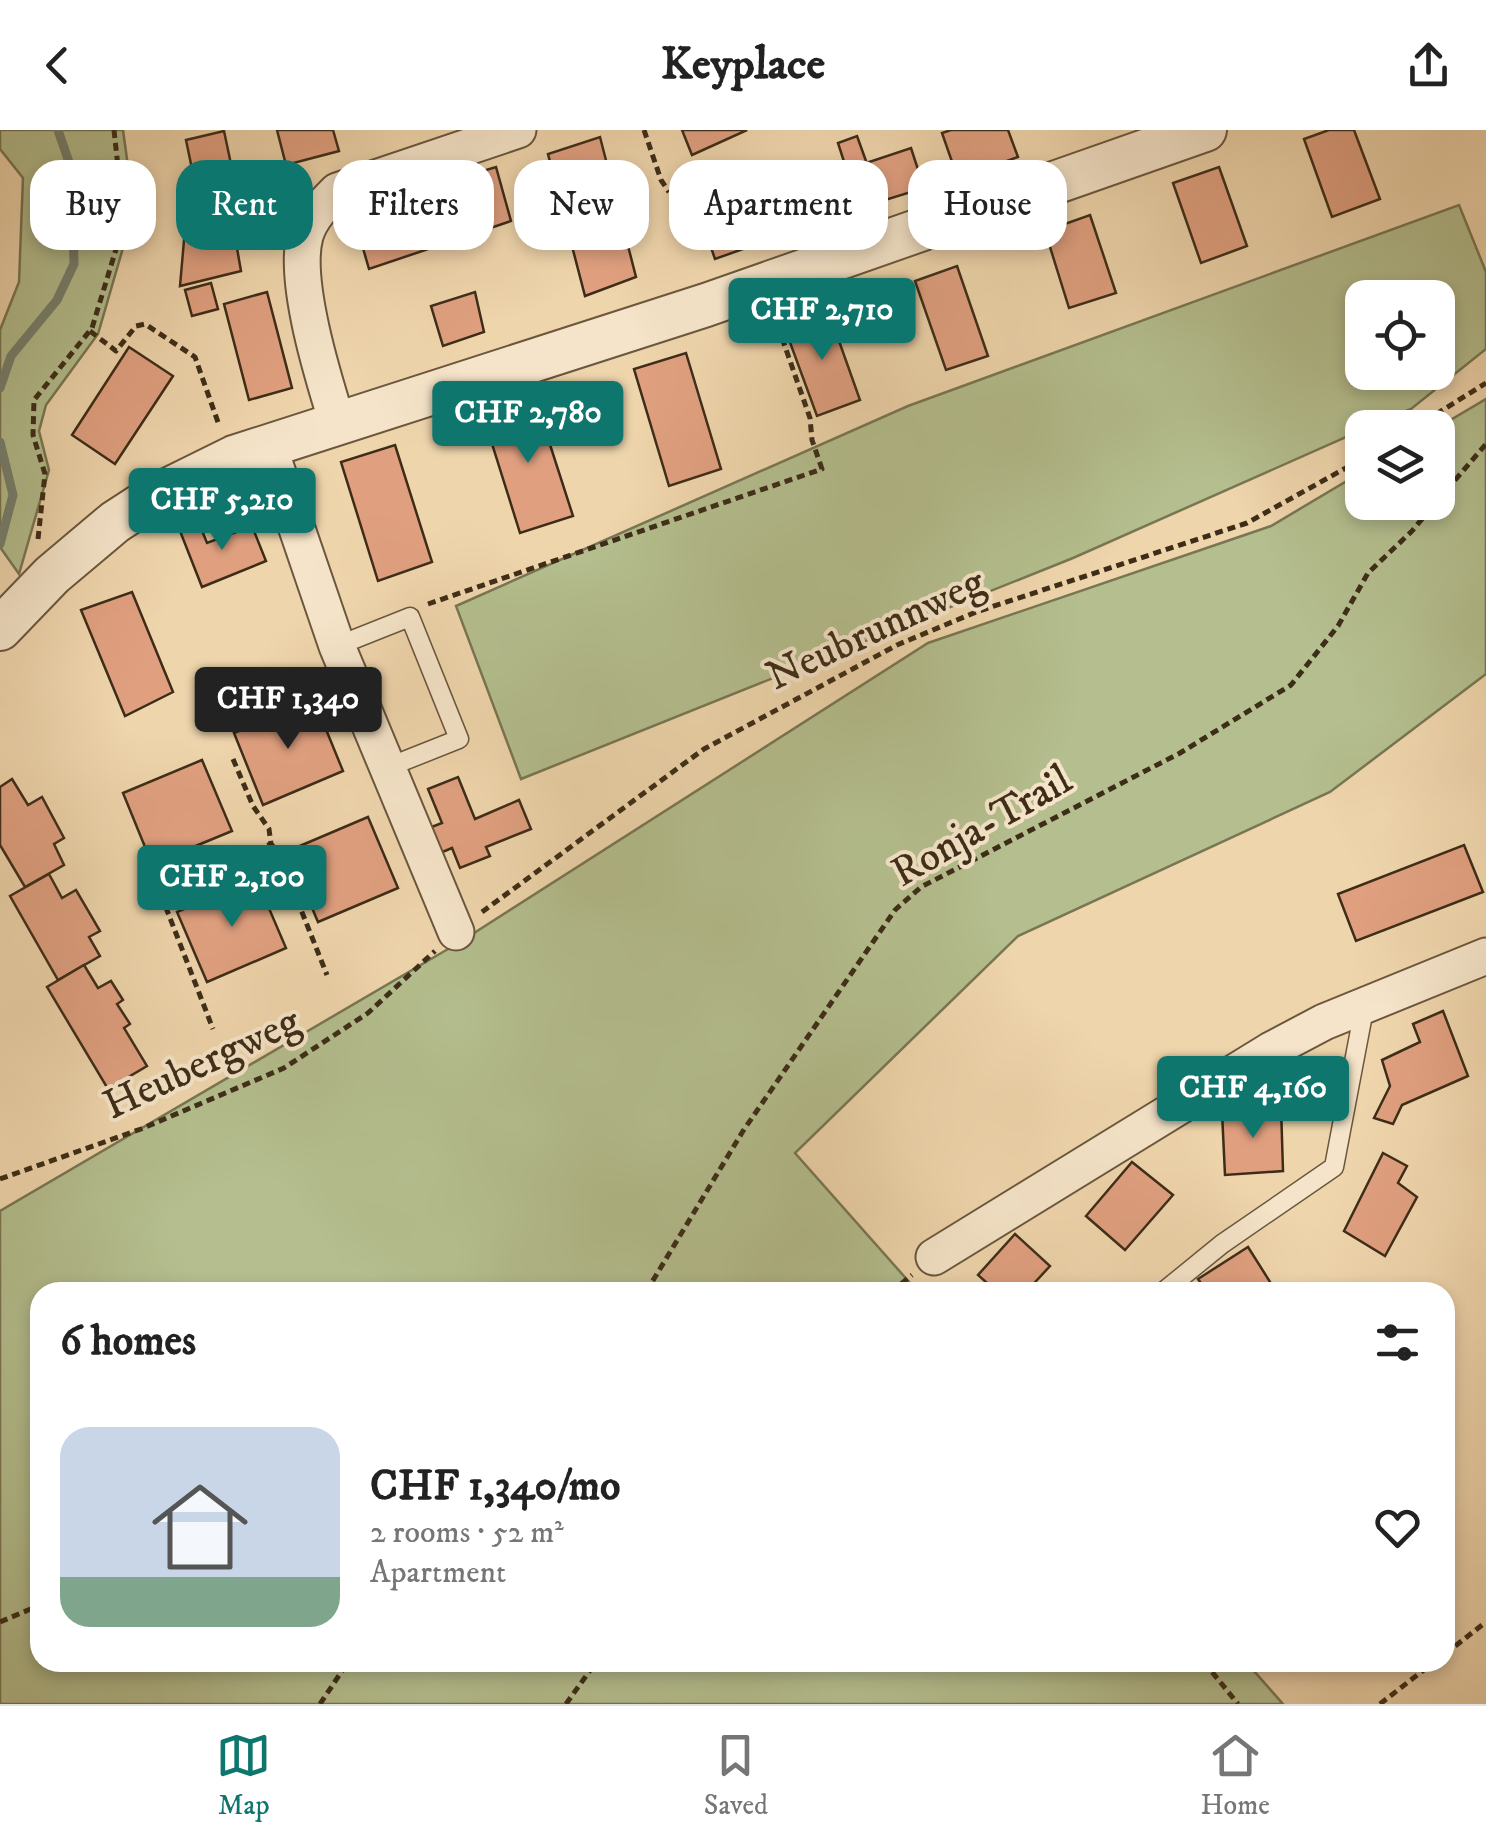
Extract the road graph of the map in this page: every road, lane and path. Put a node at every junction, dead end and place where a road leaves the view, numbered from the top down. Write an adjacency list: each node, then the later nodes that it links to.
1 (114, 130): 7 (path)
2 (518, 130): 10 (street)
3 (644, 130): 5 (path)
4 (1205, 130): 10 (street)
5 (669, 192)
6 (770, 304): 18 (path)
7 (90, 331): 11 (path); 17 (path)
8 (1486, 383): 9 (path)
9 (1443, 410)
10 (336, 422): 12 (street)
11 (225, 440)
12 (268, 444): 19 (street); 20 (street)
13 (1486, 444): 15 (path, Ronja-Trail)
14 (1345, 468): 26 (path, Neubrunnweg)
15 (1455, 479)
16 (1420, 520): 33 (path, Ronja-Trail)
17 (34, 556)
18 (410, 617): 20 (lane); 22 (lane)
19 (1, 628)
20 (336, 646): 22 (street)
21 (234, 760): 23 (path)
22 (386, 768): 26 (street)
23 (271, 844): 25 (path); 28 (path)
24 (147, 873): 25 (path)
25 (158, 888): 30 (path)
26 (456, 932): 31 (path, Heubergweg)
27 (1486, 956): 29 (street)
28 (327, 975)
29 (1366, 1004): 32 (street); 34 (lane)
30 (213, 1029)
31 (0, 1179)
32 (934, 1257)
33 (652, 1282)
34 (1175, 1282)
35 (30, 1609): 36 (path)
36 (0, 1622)
37 (1486, 1622): 38 (path)
38 (1455, 1646)
39 (341, 1672): 43 (path)
40 (589, 1672): 44 (path)
41 (1212, 1672): 45 (path)
42 (1421, 1672): 46 (path)
43 (320, 1704)
44 (566, 1704)
45 (1238, 1704)
46 (1380, 1704)

